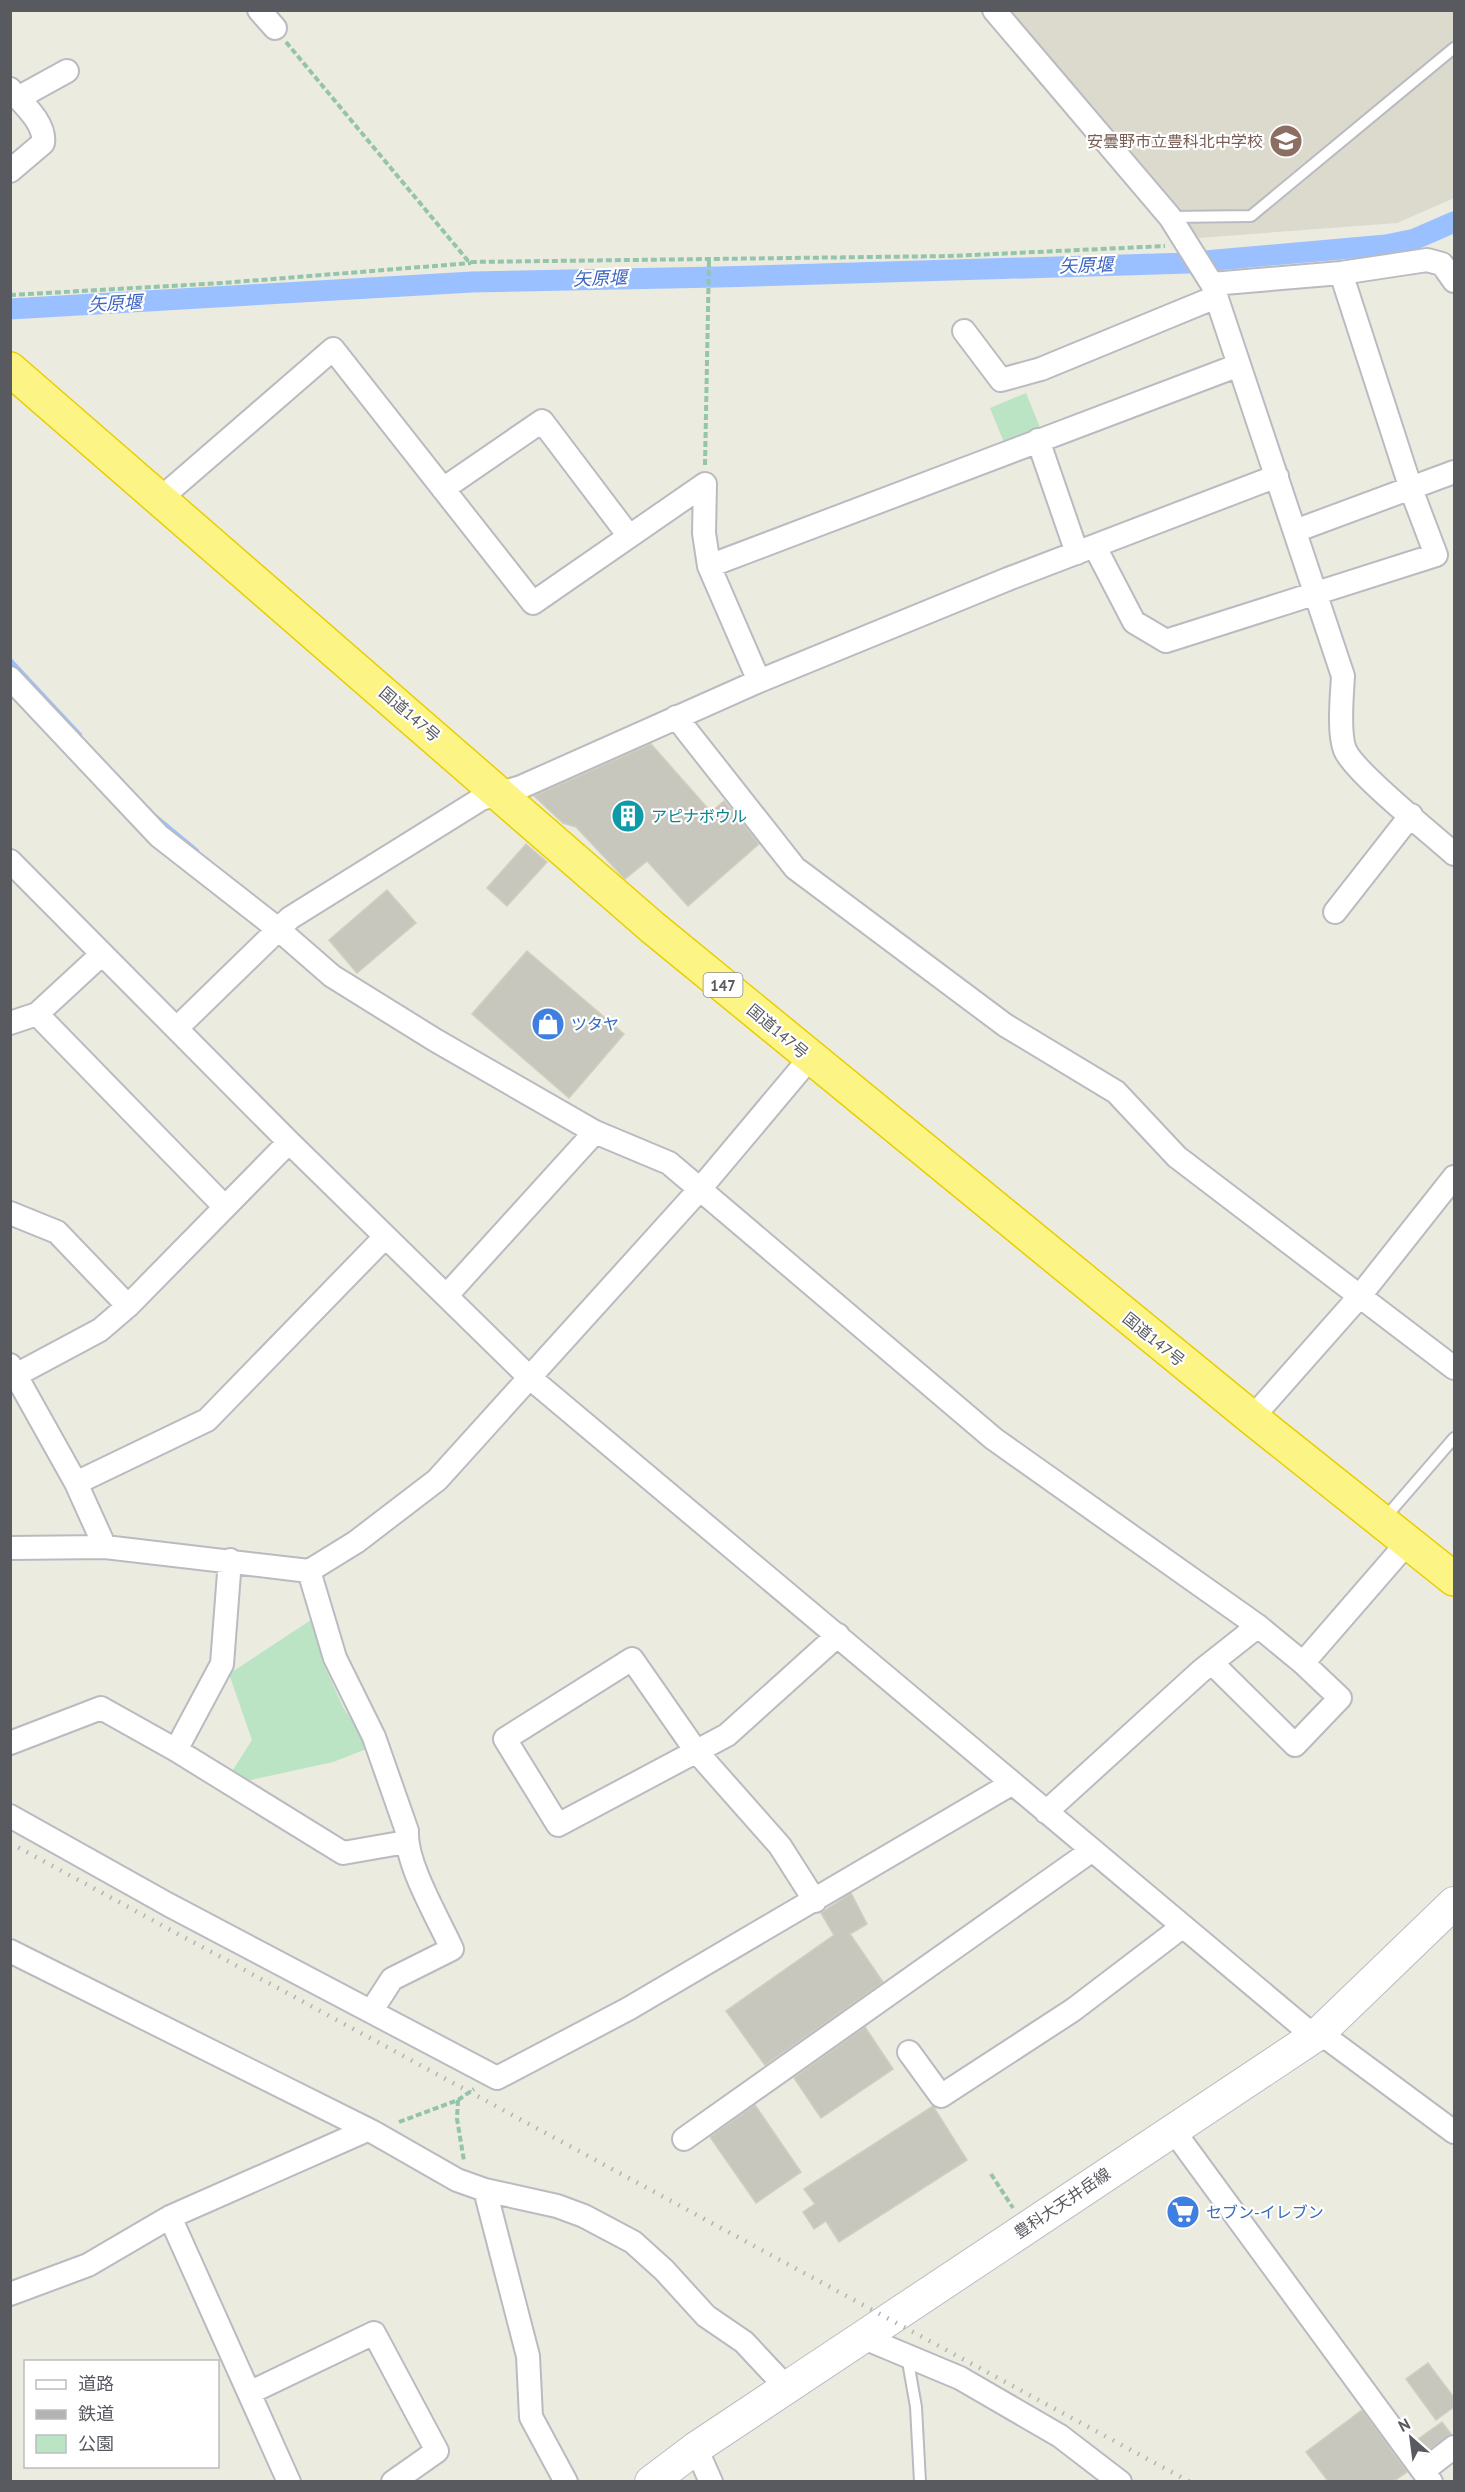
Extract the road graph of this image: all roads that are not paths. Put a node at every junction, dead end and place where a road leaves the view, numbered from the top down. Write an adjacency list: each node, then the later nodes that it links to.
1 (259, 10): 3 (street)
2 (994, 10): 8 (street)
3 (274, 28)
4 (1455, 48): 8 (lane)
5 (67, 71): 6 (street)
6 (14, 93): 7 (street)
7 (10, 171)
8 (1170, 217): 11 (street)
9 (1341, 273): 10 (street); 11 (street); 19 (street)
10 (1455, 280)
11 (1214, 291): 12 (street); 13 (street)
12 (964, 332)
13 (1239, 365): 15 (street); 17 (street)
14 (10, 369): 20 (highway, 国道147号 / 147)
15 (1038, 440): 23 (street); 24 (street)
16 (1455, 472): 19 (street)
17 (1277, 476): 21 (street); 23 (street)
18 (443, 489): 20 (street); 22 (street); 22 (street)
19 (1411, 489): 21 (street); 25 (street)
20 (161, 498): 29 (highway, 国道147号 / 147)
21 (1295, 531): 25 (street)
22 (629, 536): 24 (street)
23 (1086, 550): 25 (street); 27 (street)
24 (709, 566): 27 (street)
25 (1316, 592): 30 (street)
26 (10, 678): 34 (street)
27 (759, 681): 28 (street)
28 (676, 717): 29 (street); 48 (street)
29 (501, 794): 34 (street); 39 (highway, 国道147号 / 147)
30 (1411, 815): 31 (street); 33 (street)
31 (1455, 854)
32 (10, 861): 35 (street)
33 (1335, 912)
34 (278, 929): 38 (street); 40 (street)
35 (102, 954): 36 (street); 38 (street)
36 (38, 1014): 37 (street); 44 (street)
37 (10, 1023)
38 (177, 1028): 41 (street)
39 (810, 1058): 43 (street); 53 (highway, 国道147号 / 147)
40 (595, 1132): 43 (street); 47 (street)
41 (289, 1142): 44 (street); 46 (street)
42 (1455, 1177): 48 (street)
43 (700, 1189): 52 (street); 63 (street)
44 (225, 1208): 49 (street)
45 (10, 1213): 49 (street)
46 (385, 1237): 47 (street); 55 (street)
47 (447, 1295): 52 (street)
48 (1359, 1297): 50 (street); 53 (street)
49 (128, 1306): 51 (street)
50 (1455, 1368)
51 (13, 1370): 55 (street)
52 (529, 1377): 61 (street); 64 (street)
53 (1252, 1418): 56 (highway, 国道147号 / 147)
54 (1455, 1438): 56 (lane)
55 (76, 1483): 58 (street)
56 (1382, 1521): 57 (highway, 国道147号 / 147)
57 (1408, 1542): 62 (highway, 国道147号 / 147); 66 (street)
58 (105, 1547): 59 (street); 60 (street)
59 (10, 1548)
60 (230, 1560): 61 (street); 68 (street)
61 (309, 1571): 73 (street)
62 (1455, 1579)
63 (1258, 1626): 65 (street); 66 (street)
64 (838, 1635): 69 (street); 70 (street)
65 (1212, 1663): 66 (street); 71 (street)
66 (1303, 1663)
67 (10, 1743): 68 (street)
68 (176, 1750): 73 (street)
69 (696, 1751): 69 (street); 75 (street)
70 (1011, 1784): 71 (street); 75 (street)
71 (1046, 1812): 74 (street)
72 (10, 1816): 79 (street)
73 (406, 1842): 79 (street)
74 (1091, 1851): 77 (street); 85 (street)
75 (815, 1901): 79 (street)
76 (1455, 1903): 80 (main road, 豊科大天井岳線)
77 (1182, 1927): 80 (street); 81 (street)
78 (10, 1951): 83 (street)
79 (372, 2010)
80 (1318, 2034): 82 (main road, 豊科大天井岳線); 84 (street)
81 (909, 2052)
82 (1173, 2130): 89 (main road, 豊科大天井岳線); 95 (street)
83 (370, 2131): 86 (street); 87 (street)
84 (1455, 2132)
85 (684, 2139)
86 (476, 2187): 91 (street); 98 (street)
87 (170, 2217): 88 (street); 92 (street)
88 (10, 2294)
89 (862, 2337): 90 (street); 91 (main road, 豊科大天井岳線)
90 (907, 2355): 101 (lane); 102 (street)
91 (787, 2388): 94 (main road, 豊科大天井岳線)
92 (249, 2393): 96 (street); 97 (street)
93 (1455, 2447): 95 (street)
94 (696, 2448): 99 (main road, 豊科大天井岳線); 100 (street)
95 (1427, 2476)
96 (289, 2481)
97 (393, 2481)
98 (566, 2481)
99 (651, 2481)
100 (711, 2481)
101 (920, 2481)
102 (1119, 2481)

